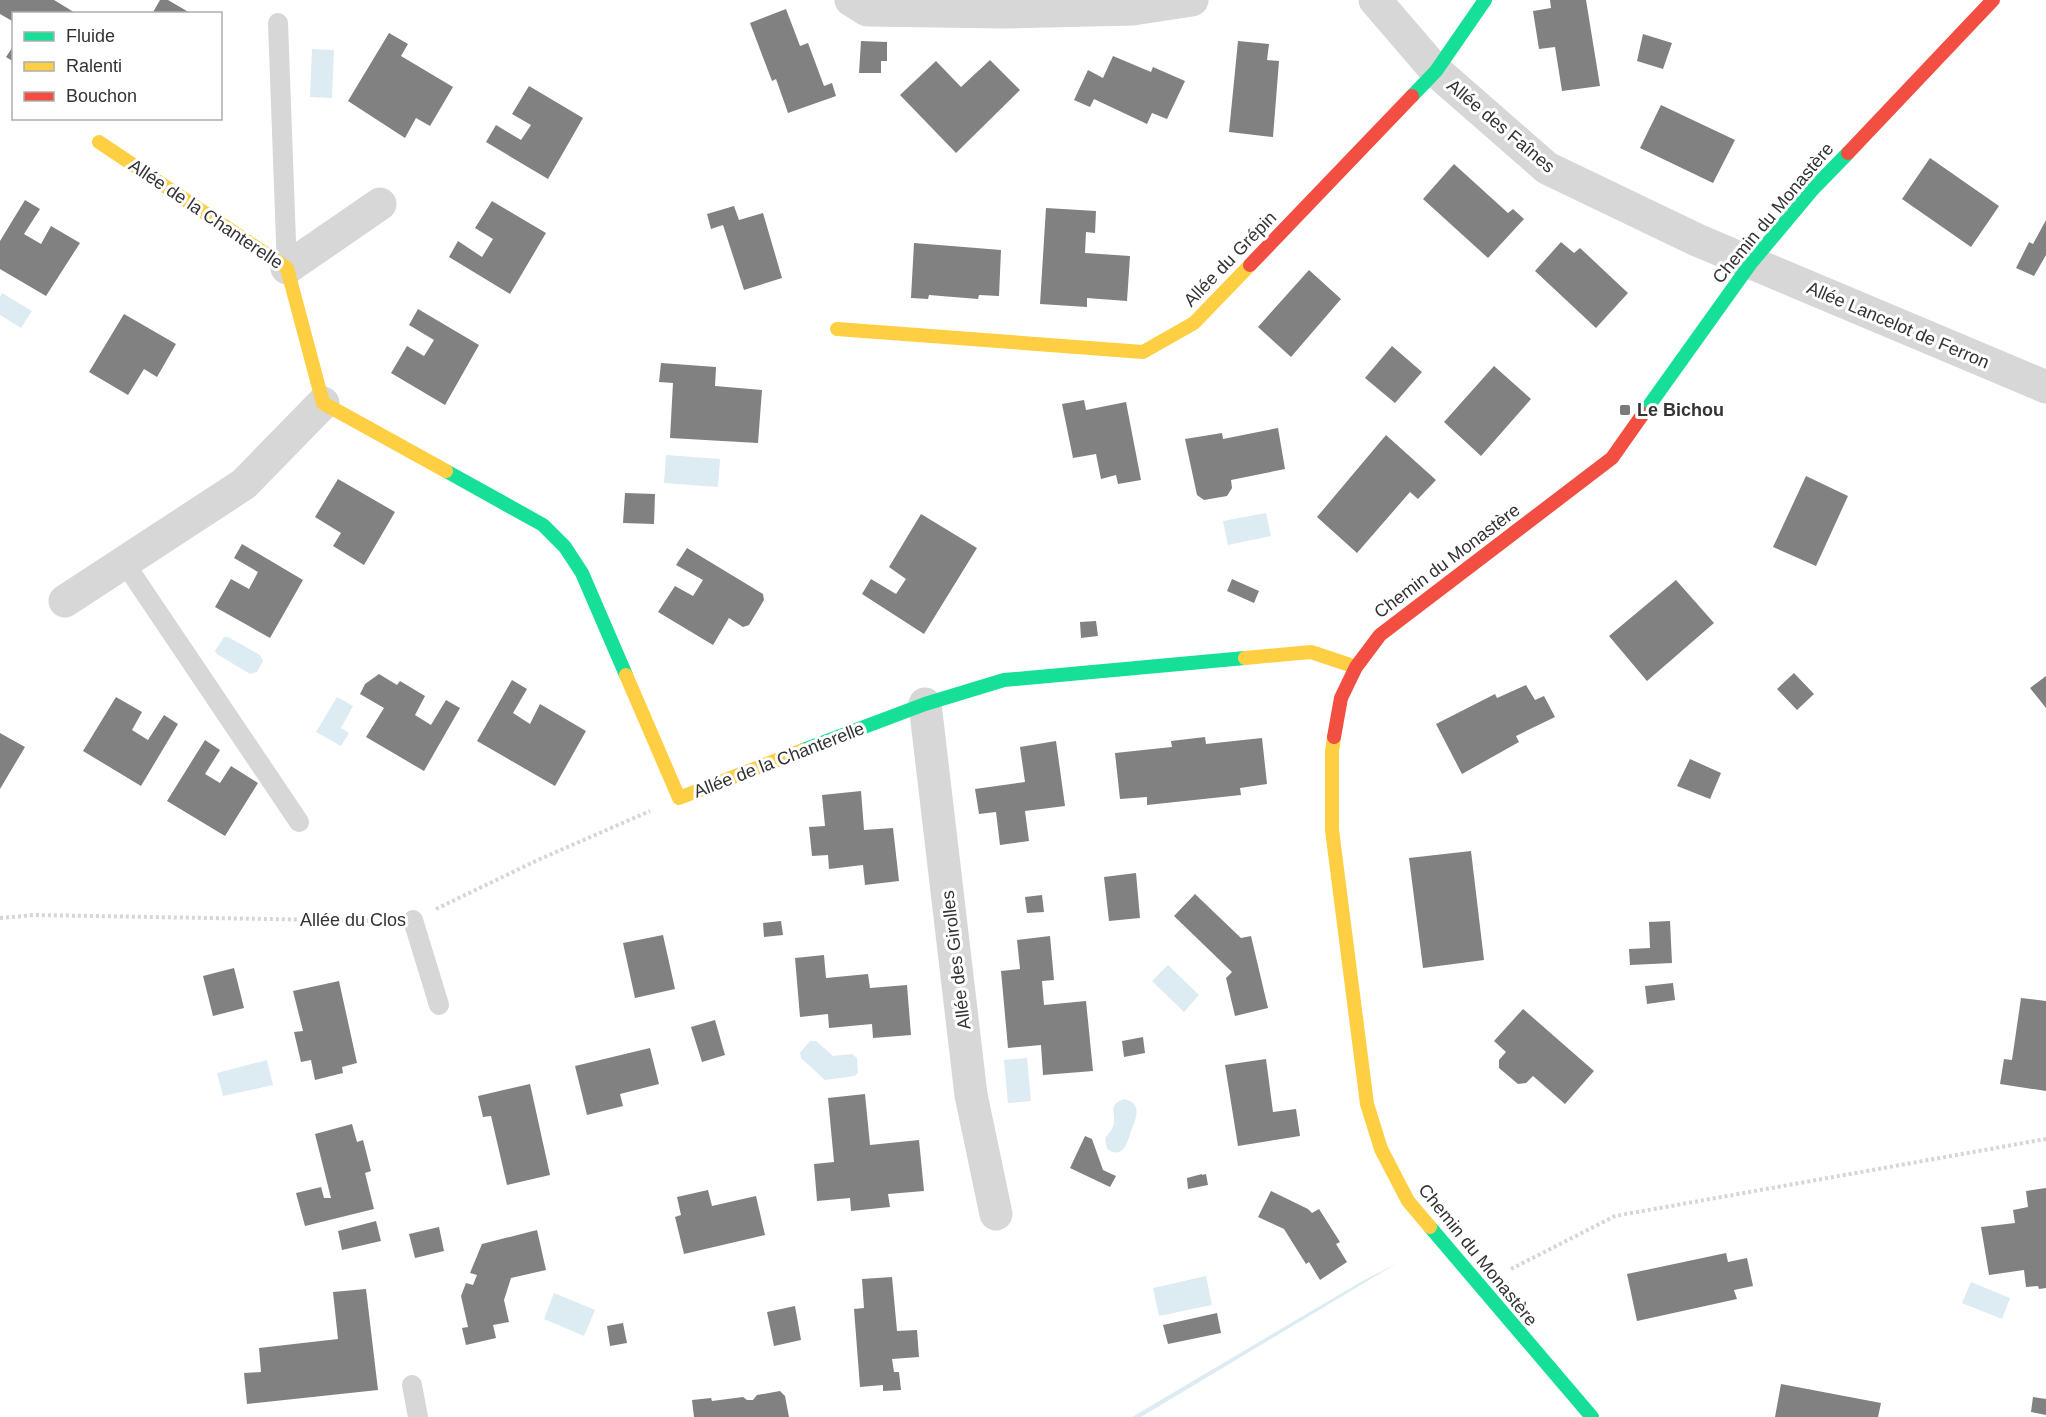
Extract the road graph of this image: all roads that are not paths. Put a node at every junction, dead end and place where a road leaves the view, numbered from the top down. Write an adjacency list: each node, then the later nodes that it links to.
1 (851, 0): 2 (street)
2 (1192, 0)
3 (1375, 0): 7 (street, Allée des Faînes)
4 (1485, 0): 7 (street, Allée du Grépin)
5 (1993, 0): 10 (street, Chemin du Monastère)
6 (278, 23): 11 (lane)
7 (1436, 71): 10 (street, Allée des Faînes); 12 (street, Allée du Grépin)
8 (99, 142): 11 (street, Allée de la Chanterelle)
9 (380, 204): 11 (street)
10 (1751, 263): 13 (street, Allée Lancelot de Ferron); 17 (street, Chemin du Monastère)
11 (287, 268): 14 (street, Allée de la Chanterelle)
12 (837, 329)
13 (2046, 387)
14 (323, 404): 15 (street); 18 (street, Allée de la Chanterelle)
15 (124, 562): 16 (street); 19 (lane)
16 (65, 601)
17 (1356, 667): 18 (street, Allée de la Chanterelle); 25 (street, Chemin du Monastère)
18 (926, 704): 22 (street, Allée des Girolles)
19 (299, 822)
20 (413, 920): 21 (lane)
21 (439, 1005)
22 (996, 1214)
23 (412, 1385): 24 (lane)
24 (418, 1417)
25 (1592, 1417)

